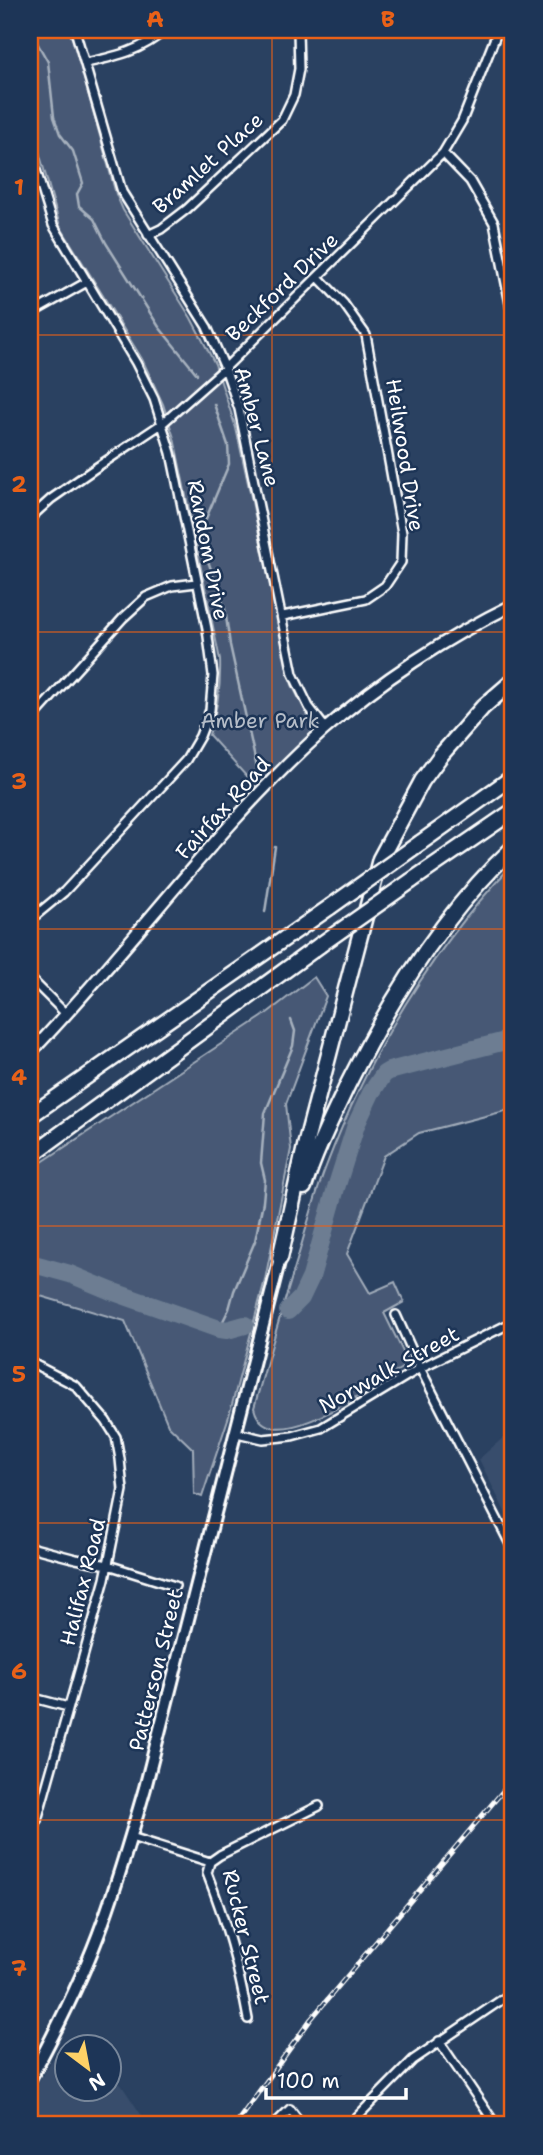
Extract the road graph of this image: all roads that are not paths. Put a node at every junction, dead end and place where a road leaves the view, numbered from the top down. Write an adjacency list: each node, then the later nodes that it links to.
1 (75, 30): 5 (street, Amber Lane)
2 (165, 30): 5 (street)
3 (298, 30): 8 (street, Bramlet Place)
4 (498, 30): 7 (street, Beckford Drive)
5 (86, 63): 8 (street, Amber Lane)
6 (30, 152): 10 (street, Random Drive)
7 (443, 153): 9 (street, Beckford Drive); 12 (street)
8 (148, 235): 13 (street, Amber Lane)
9 (318, 277): 13 (street, Beckford Drive); 18 (street, Heilwood Drive)
10 (87, 282): 11 (street); 14 (street, Random Drive)
11 (30, 314)
12 (513, 319)
13 (225, 368): 14 (street, Beckford Drive); 18 (street, Amber Lane)
14 (163, 423): 15 (street, Beckford Drive); 16 (street, Random Drive)
15 (30, 518)
16 (196, 583): 20 (street); 25 (street, Random Drive)
17 (513, 605): 21 (street, Fairfax Road)
18 (283, 616): 21 (street, Amber Lane)
19 (513, 681): 31 (highway)
20 (30, 721)
21 (326, 729): 27 (street, Fairfax Road)
22 (513, 777): 29 (highway, bridge)
23 (513, 811): 30 (highway, bridge)
24 (513, 848): 31 (highway)
25 (30, 920)
26 (30, 978): 27 (street)
27 (66, 1014): 28 (street, Fairfax Road)
28 (30, 1053)
29 (30, 1116)
30 (30, 1156)
31 (280, 1258): 36 (main road, Patterson Street)
32 (396, 1315): 35 (street)
33 (513, 1322): 35 (street, Norwalk Street)
34 (30, 1362): 39 (street, Halifax Road)
35 (420, 1368): 36 (street, Norwalk Street); 38 (street)
36 (237, 1433): 44 (main road, Patterson Street)
37 (30, 1547): 39 (street)
38 (513, 1550)
39 (108, 1565): 40 (street); 42 (street, Halifax Road)
40 (175, 1586)
41 (30, 1697): 42 (street)
42 (68, 1707): 45 (street, Halifax Road)
43 (319, 1806): 46 (street, Rucker Street)
44 (131, 1837): 46 (street); 50 (main road, Patterson Street)
45 (30, 1845)
46 (210, 1862): 48 (street, Rucker Street)
47 (513, 1992): 49 (street)
48 (248, 2019)
49 (439, 2041): 53 (street); 54 (street)
50 (30, 2079)
51 (274, 2125): 52 (street)
52 (302, 2125)
53 (349, 2125)
54 (496, 2125)

